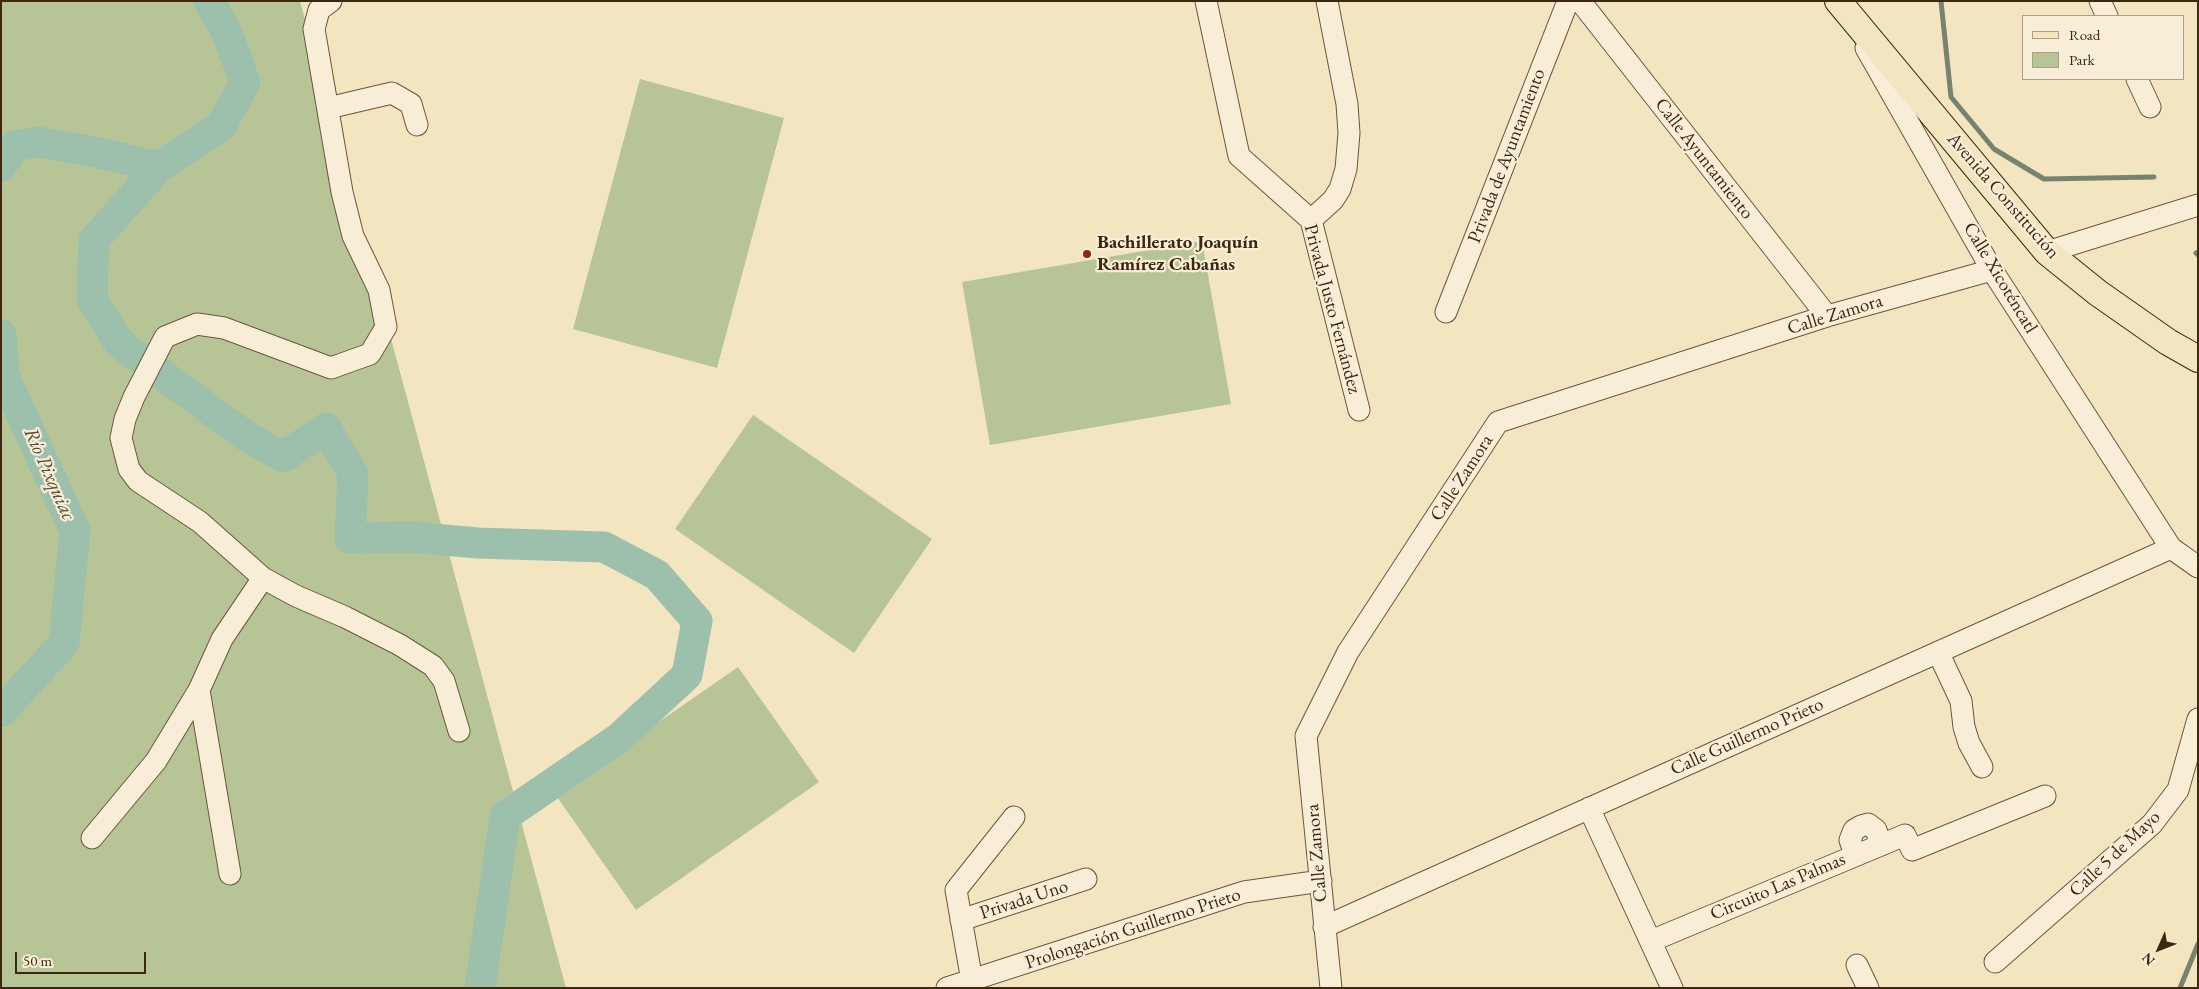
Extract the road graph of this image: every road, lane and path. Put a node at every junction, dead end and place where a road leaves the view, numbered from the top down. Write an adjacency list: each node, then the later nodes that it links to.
1 (331, 1): 11 (street)
2 (1206, 1): 14 (street, Privada Justo Fernández)
3 (1327, 1): 14 (street)
4 (1568, 1): 17 (street, Privada de Ayuntamiento)
5 (1580, 1): 18 (street, Calle Ayuntamiento)
6 (2100, 1): 8 (street)
7 (1841, 3): 15 (main road, Avenida Constitución); 16 (street, Calle Xicoténcatl)
8 (2107, 15)
9 (2137, 80): 10 (street)
10 (2150, 107)
11 (328, 108): 12 (street); 23 (street)
12 (417, 125)
13 (2197, 205): 15 (street)
14 (1311, 220): 20 (street, Privada Justo Fernández)
15 (2047, 252): 19 (main road, Avenida Constitución)
16 (1992, 270): 18 (street, Calle Zamora); 21 (street, Calle Xicoténcatl)
17 (1446, 312)
18 (1827, 316): 35 (street, Calle Zamora)
19 (2198, 359)
20 (1359, 410)
21 (2170, 548): 22 (street); 24 (street, Calle Guillermo Prieto)
22 (2198, 567)
23 (263, 578): 25 (street); 27 (street)
24 (1938, 652): 28 (street); 30 (street, Calle Guillermo Prieto)
25 (199, 690): 32 (street); 33 (street)
26 (2198, 719): 39 (street, Calle 5 de Mayo)
27 (459, 731)
28 (1982, 767)
29 (2046, 796): 38 (street, Circuito Las Palmas)
30 (1589, 808): 37 (street, Calle Guillermo Prieto); 38 (street)
31 (1014, 818): 36 (street)
32 (92, 838)
33 (230, 874)
34 (1086, 879): 36 (street, Privada Uno)
35 (1321, 881): 37 (street, Calle Zamora); 41 (street, Prolongación Guillermo Prieto)
36 (961, 920): 41 (street)
37 (1324, 927): 43 (street, Calle Zamora)
38 (1652, 942): 44 (street)
39 (1995, 962)
40 (1857, 965): 45 (street)
41 (972, 980): 42 (street, Prolongación Guillermo Prieto)
42 (947, 988)
43 (1331, 988)
44 (1672, 988)
45 (1868, 988)

